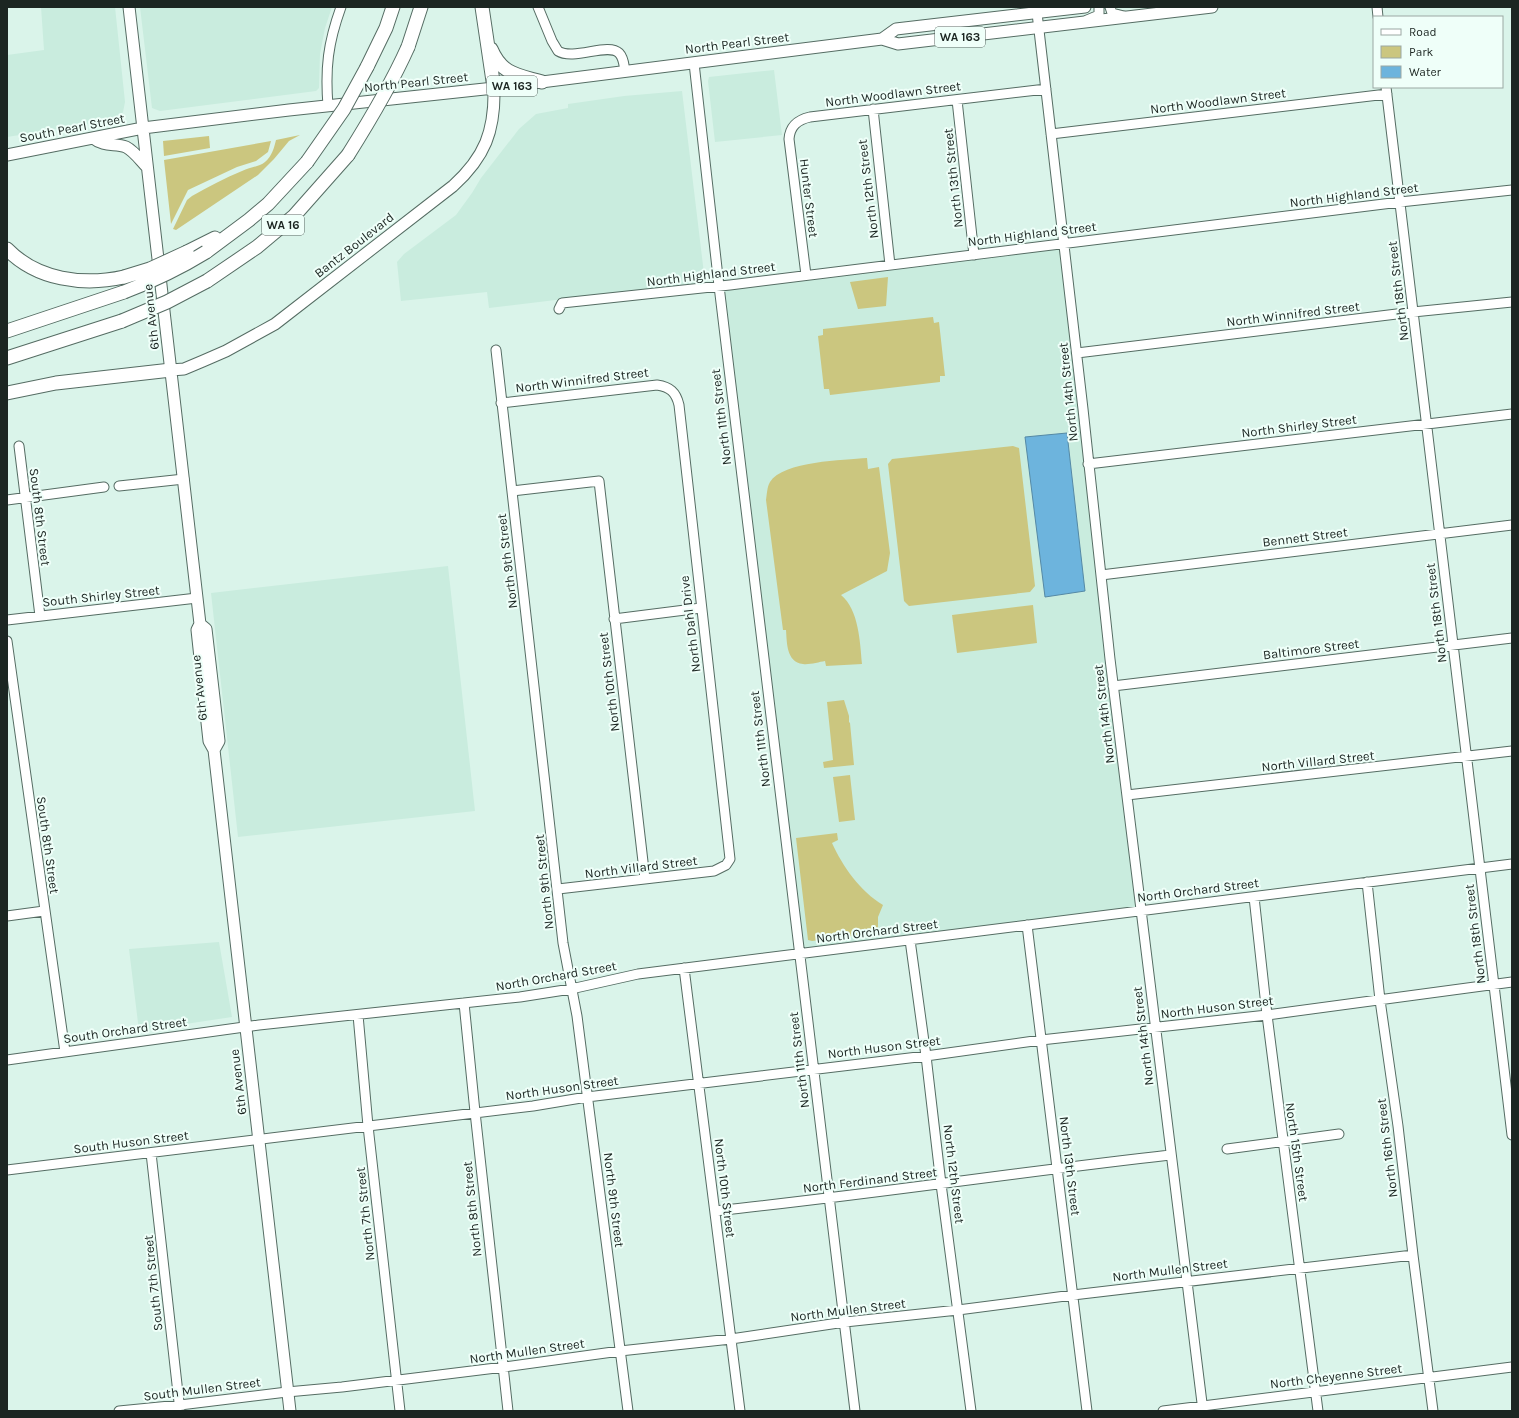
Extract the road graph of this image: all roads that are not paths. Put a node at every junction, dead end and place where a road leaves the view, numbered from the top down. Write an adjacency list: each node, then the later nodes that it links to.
1 (129, 7): 27 (main road, 6th Avenue)
2 (341, 7): 24 (street)
3 (393, 7): 34 (highway, WA 16, bridge)
4 (421, 7): 47 (highway, WA 16, bridge)
5 (482, 7): 15 (highway)
6 (538, 7): 18 (street)
7 (1085, 7): 11 (main road, North Pearl Street / WA 163)
8 (1098, 7): 13 (street)
9 (1110, 7): 12 (street)
10 (1212, 7): 12 (main road, North Pearl Street / WA 163)
11 (1038, 13): 14 (street, North 14th Street); 16 (main road, North Pearl Street / WA 163)
12 (1130, 17): 13 (main road, North Pearl Street / WA 163)
13 (1078, 23): 14 (main road, North Pearl Street / WA 163)
14 (1039, 28): 16 (main road, North Pearl Street / WA 163); 21 (street, North 14th Street)
15 (487, 38): 19 (highway); 20 (highway)
16 (882, 39): 17 (main road, North Pearl Street / WA 163)
17 (694, 63): 18 (main road, North Pearl Street / WA 163); 40 (street, North 11th Street)
18 (625, 71): 19 (main road, North Pearl Street / WA 163)
19 (542, 82): 20 (main road, North Pearl Street / WA 163)
20 (494, 88): 24 (main road, North Pearl Street / WA 163); 48 (main road, Bantz Boulevard)
21 (1046, 89): 23 (street, North Woodlawn Street); 28 (street, North 14th Street)
22 (1387, 91): 28 (street, North Woodlawn Street); 33 (street, North 18th Street)
23 (957, 100): 25 (street, North Woodlawn Street); 37 (street, North 13th Street)
24 (328, 106): 27 (main road, North Pearl Street / WA 163)
25 (872, 109): 26 (street, North Woodlawn Street); 38 (street, North 12th Street)
26 (794, 125): 39 (street, Hunter Street)
27 (143, 128): 29 (main road, South Pearl Street / WA 163); 31 (main road, 6th Avenue)
28 (1051, 134): 35 (street, North 14th Street)
29 (93, 138): 30 (main road, South Pearl Street / WA 163); 31 (main road)
30 (7, 155)
31 (147, 167): 48 (main road, 6th Avenue)
32 (1512, 190): 33 (street, North Highland Street)
33 (1400, 202): 35 (street, North Highland Street); 43 (street, North 18th Street)
34 (249, 220): 36 (highway, bridge); 44 (highway, WA 16, bridge)
35 (1064, 244): 37 (street, North Highland Street); 46 (street, North 14th Street)
36 (7, 249)
37 (974, 255): 38 (street, North Highland Street)
38 (890, 265): 39 (street, North Highland Street)
39 (806, 275): 40 (street, North Highland Street)
40 (719, 286): 42 (street, North Highland Street); 89 (street, North 11th Street)
41 (1512, 302): 43 (street, North Winnifred Street)
42 (559, 309)
43 (1413, 312): 46 (street, North Winnifred Street); 53 (street, North 18th Street)
44 (7, 332)
45 (496, 350): 51 (street, North 9th Street)
46 (1077, 353): 55 (street, North 14th Street)
47 (7, 358)
48 (171, 370): 50 (highway); 56 (main road, 6th Avenue)
49 (665, 386): 51 (street, North Winnifred Street); 66 (street, North Dahl Drive)
50 (7, 393)
51 (501, 403): 59 (street, North 9th Street)
52 (1512, 414): 53 (street, North Shirley Street)
53 (1427, 424): 55 (street, North Shirley Street); 63 (street, North 18th Street)
54 (19, 446): 60 (street, South 8th Street)
55 (1088, 464): 64 (street, North 14th Street)
56 (184, 479): 57 (street); 65 (main road, 6th Avenue)
57 (119, 486)
58 (104, 488): 60 (street)
59 (512, 491): 68 (street, North 10th Street); 82 (street, North 9th Street)
60 (25, 498): 61 (street); 67 (street, South 8th Street)
61 (7, 500)
62 (1512, 525): 63 (street, Bennett Street)
63 (1440, 533): 64 (street, Bennett Street); 72 (street, North 18th Street)
64 (1101, 575): 73 (street, North 14th Street)
65 (197, 598): 67 (street, South Shirley Street); 98 (main road, 6th Avenue)
66 (701, 608): 68 (street); 78 (street, North Dahl Drive)
67 (40, 616): 69 (street, South Shirley Street)
68 (614, 619): 80 (street, North 10th Street)
69 (7, 620)
70 (1512, 638): 72 (street, Baltimore Street)
71 (7, 641): 84 (street, South 8th Street)
72 (1453, 646): 73 (street, Baltimore Street); 75 (street, North 18th Street)
73 (1113, 686): 76 (street, North 14th Street)
74 (1512, 751): 75 (street, North Villard Street)
75 (1467, 757): 76 (street, North Villard Street); 79 (street, North 18th Street)
76 (1127, 795): 85 (street, North 14th Street)
77 (1512, 864): 79 (street, North Orchard Street)
78 (726, 865): 80 (street, North Villard Street)
79 (1480, 868): 81 (street, North Orchard Street); 92 (street, North 18th Street)
80 (645, 879): 82 (street, North Villard Street)
81 (1367, 882): 83 (street, North Orchard Street); 94 (street, North 16th Street)
82 (558, 889): 93 (street, North 9th Street)
83 (1254, 896): 85 (street, North Orchard Street); 97 (street, North 15th Street)
84 (44, 911): 86 (street); 101 (street, South 8th Street)
85 (1141, 911): 87 (street, North Orchard Street); 99 (street, North 14th Street)
86 (7, 916)
87 (1027, 925): 88 (street, North Orchard Street); 100 (street, North 13th Street)
88 (910, 940): 89 (street, North Orchard Street); 102 (street, North 12th Street)
89 (799, 954): 90 (street, North Orchard Street); 104 (street, North 11th Street)
90 (684, 968): 93 (street, North Orchard Street); 105 (street, North 10th Street)
91 (1512, 982): 92 (street, North Huson Street)
92 (1494, 984): 94 (street, North Huson Street); 108 (street, North 18th Street)
93 (571, 989): 95 (street, North Orchard Street); 106 (street, North 9th Street)
94 (1380, 1000): 97 (street, North Huson Street); 111 (street, North 16th Street)
95 (464, 1003): 96 (street, North Orchard Street); 107 (street, North 8th Street)
96 (358, 1015): 98 (street, North Orchard Street); 110 (street, North 7th Street)
97 (1267, 1015): 99 (street, North Huson Street); 115 (street, North 15th Street)
98 (246, 1027): 101 (street, South Orchard Street); 114 (main road, 6th Avenue)
99 (1155, 1028): 100 (street, North Huson Street); 118 (street, North 14th Street)
100 (1041, 1040): 102 (street, North Huson Street); 119 (street, North 13th Street)
101 (65, 1052): 103 (street, South Orchard Street)
102 (926, 1056): 104 (street, North Huson Street); 121 (street, North 12th Street)
103 (7, 1060)
104 (814, 1069): 105 (street, North Huson Street); 122 (street, North 11th Street)
105 (699, 1083): 106 (street, North Huson Street); 123 (street, North 10th Street)
106 (587, 1097): 107 (street, North Huson Street); 131 (street, North 9th Street)
107 (475, 1112): 110 (street, North Huson Street); 132 (street, North 8th Street)
108 (1511, 1112): 113 (street, North 18th Street)
109 (1408, 1125): 111 (street)
110 (368, 1126): 114 (street, North Huson Street); 135 (street, North 7th Street)
111 (1398, 1126): 124 (street, North 16th Street)
112 (1339, 1134): 115 (street)
113 (1512, 1135)
114 (259, 1139): 117 (street, South Huson Street); 136 (main road, 6th Avenue)
115 (1283, 1142): 116 (street); 125 (street, North 15th Street)
116 (1227, 1149)
117 (151, 1153): 120 (street, South Huson Street); 138 (street, South 7th Street)
118 (1170, 1155): 119 (street, North Ferdinand Street); 126 (street, North 14th Street)
119 (1057, 1169): 121 (street, North Ferdinand Street); 127 (street, North 13th Street)
120 (7, 1170)
121 (941, 1184): 122 (street, North Ferdinand Street); 128 (street, North 12th Street)
122 (829, 1199): 123 (street, North Ferdinand Street); 129 (street, North 11th Street)
123 (715, 1211): 130 (street, North 10th Street)
124 (1413, 1255): 125 (street, North Mullen Street); 134 (street, North 16th Street)
125 (1300, 1268): 126 (street, North Mullen Street); 137 (street, North 15th Street)
126 (1187, 1281): 127 (street, North Mullen Street); 139 (street, North 14th Street)
127 (1073, 1295): 128 (street, North Mullen Street); 148 (street, North 13th Street)
128 (958, 1310): 129 (street, North Mullen Street); 147 (street, North 12th Street)
129 (845, 1322): 130 (street, North Mullen Street); 146 (street, North 11th Street)
130 (730, 1339): 131 (street, North Mullen Street); 145 (street, North 10th Street)
131 (620, 1351): 132 (street, North Mullen Street); 144 (street, North 9th Street)
132 (504, 1367): 135 (street, North Mullen Street); 143 (street, North 8th Street)
133 (1512, 1367): 134 (street, North Cheyenne Street)
134 (1430, 1377): 137 (street, North Cheyenne Street); 151 (street, North 16th Street)
135 (396, 1380): 136 (street, North Mullen Street); 142 (street, North 7th Street)
136 (287, 1392): 138 (street, South Mullen Street); 141 (main road, 6th Avenue)
137 (1316, 1392): 139 (street, North Cheyenne Street); 150 (street, North 15th Street)
138 (180, 1408): 140 (street, South Mullen Street)
139 (1203, 1408): 149 (street, North Cheyenne Street)
140 (119, 1411)
141 (290, 1411)
142 (400, 1411)
143 (508, 1411)
144 (628, 1411)
145 (740, 1411)
146 (855, 1411)
147 (971, 1411)
148 (1087, 1411)
149 (1163, 1411)
150 (1318, 1411)
151 (1434, 1411)

